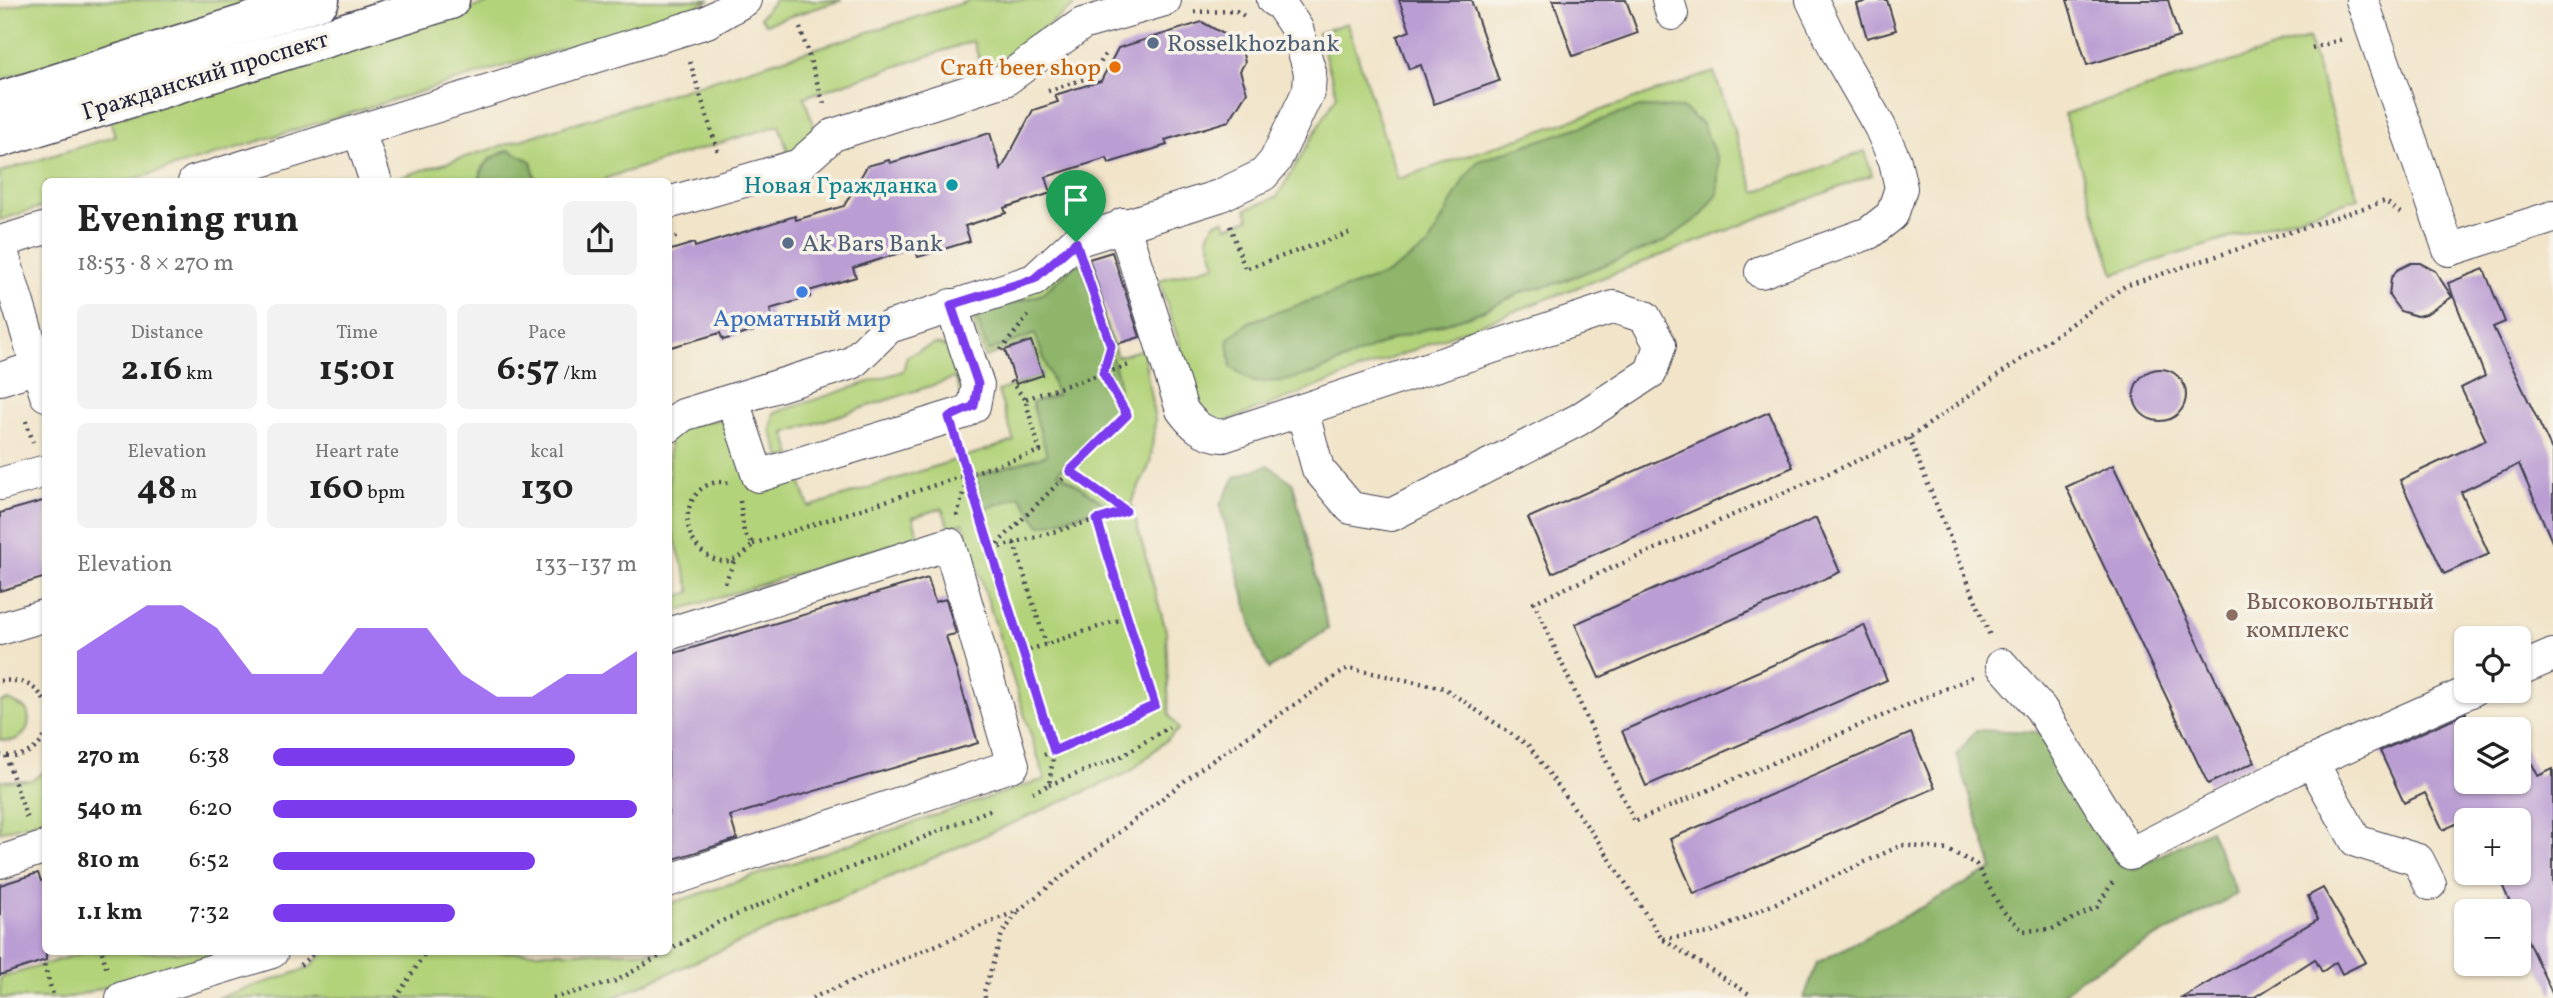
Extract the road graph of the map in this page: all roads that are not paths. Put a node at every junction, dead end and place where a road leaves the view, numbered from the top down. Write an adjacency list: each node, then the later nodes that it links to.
1 (320, 0): 8 (main road, Гражданский проспект)
2 (450, 0): 10 (main road, Гражданский проспект)
3 (746, 0): 9 (street)
4 (1812, 0): 18 (street)
5 (2362, 0): 14 (street)
6 (1176, 7): 13 (street)
7 (1264, 11): 15 (street)
8 (0, 101)
9 (359, 131): 11 (street); 12 (street)
10 (0, 138)
11 (207, 178)
12 (375, 178)
13 (672, 202)
14 (2553, 217)
15 (1123, 225): 19 (street); 23 (street)
16 (42, 229): 17 (street)
17 (0, 243): 21 (street)
18 (1762, 272)
19 (951, 305): 22 (street); 22 (street)
20 (0, 379): 21 (street)
21 (41, 381)
22 (733, 401): 24 (street)
23 (1302, 410): 23 (street)
24 (672, 424)
25 (42, 472): 26 (street)
26 (0, 484)
27 (42, 616): 28 (street)
28 (0, 629)
29 (672, 633): 37 (street)
30 (2553, 655): 31 (street)
31 (2531, 664)
32 (2002, 665): 34 (street)
33 (2454, 699): 34 (street)
34 (2312, 762): 38 (street)
35 (41, 848): 36 (street)
36 (0, 862)
37 (672, 880)
38 (2430, 884)
39 (262, 955): 40 (street)
40 (122, 998)

